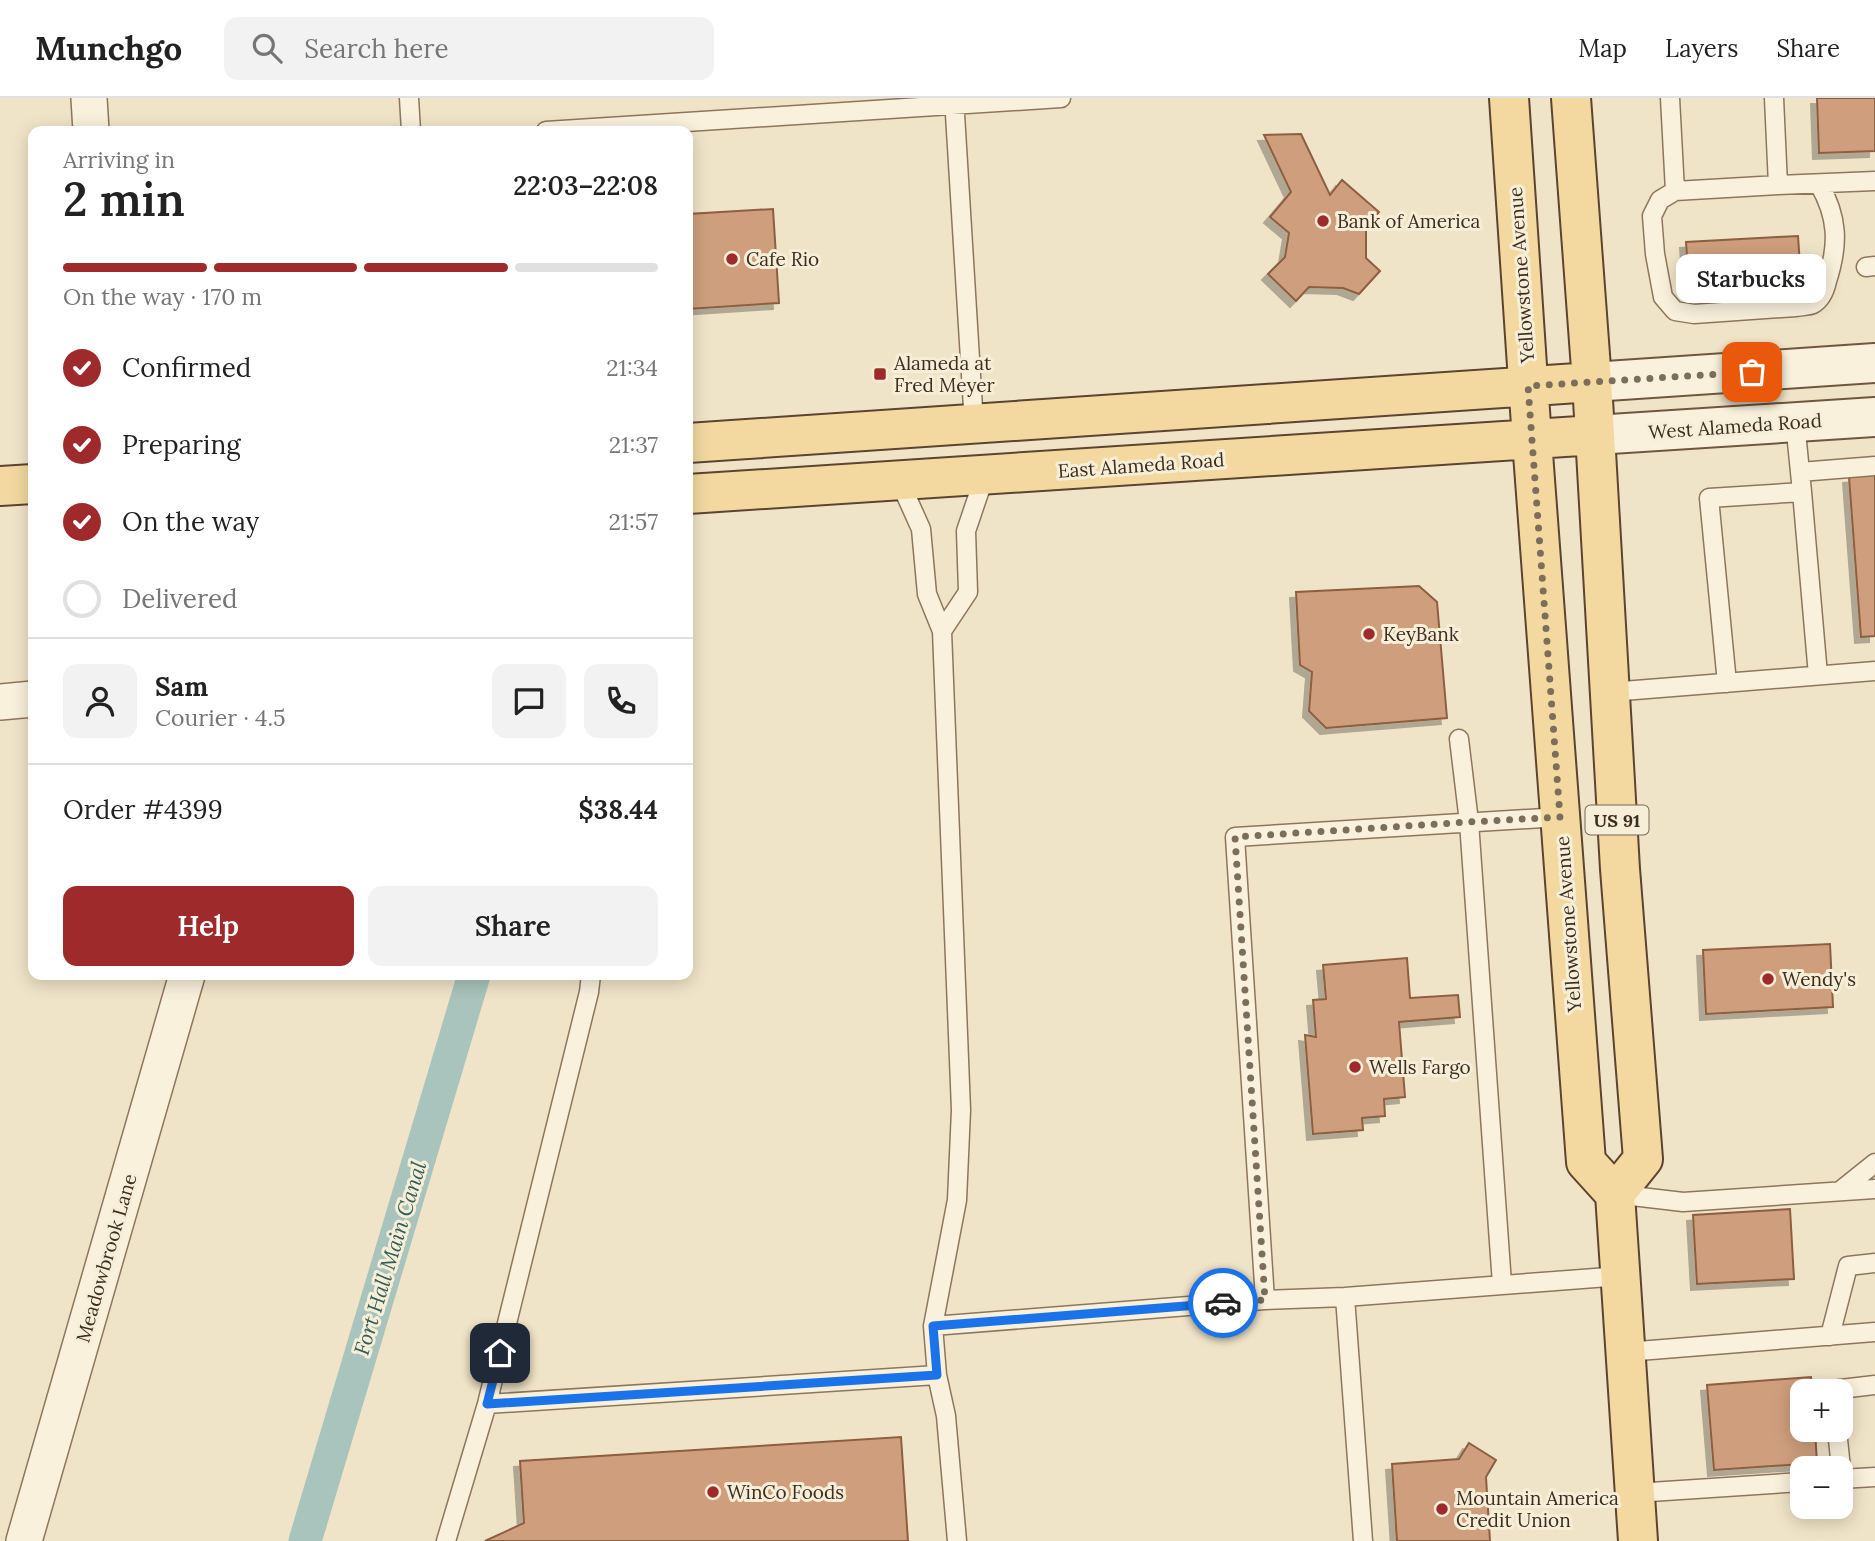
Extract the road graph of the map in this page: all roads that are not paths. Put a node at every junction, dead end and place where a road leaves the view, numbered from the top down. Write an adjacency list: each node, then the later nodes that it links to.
1 (89, 98): 9 (street)
2 (409, 98): 10 (lane)
3 (1061, 98): 8 (lane)
4 (1509, 98): 18 (main road, Yellowstone Avenue)
5 (1571, 98): 17 (main road)
6 (1670, 98): 15 (lane)
7 (1774, 98): 14 (lane)
8 (954, 101): 11 (lane); 21 (lane)
9 (91, 126)
10 (411, 126)
11 (632, 126)
12 (1875, 181): 13 (lane)
13 (1819, 184): 14 (lane); 15 (lane)
14 (1778, 186): 15 (lane)
15 (1675, 191)
16 (1875, 363): 17 (main road)
17 (1592, 382): 18 (main road); 22 (main road)
18 (1528, 386): 21 (main road); 23 (main road, Yellowstone Avenue / US 91)
19 (1875, 417): 20 (main road, West Alameda Road)
20 (1795, 422): 22 (main road, West Alameda Road); 26 (lane)
21 (974, 424): 24 (main road)
22 (1595, 435): 23 (main road, East Alameda Road); 37 (main road, US 91)
23 (1532, 440): 27 (main road, East Alameda Road); 41 (main road, Yellowstone Avenue / US 91)
24 (693, 443)
25 (1875, 466): 26 (lane)
26 (1800, 472): 31 (lane)
27 (985, 475): 28 (main road, East Alameda Road); 33 (lane)
28 (899, 480): 32 (main road, East Alameda Road); 33 (lane)
29 (28, 484): 30 (main road)
30 (0, 486)
31 (1802, 492): 35 (lane); 36 (lane)
32 (693, 494)
33 (942, 631): 54 (lane)
34 (1873, 667): 35 (lane)
35 (1818, 675): 36 (lane)
36 (1727, 683): 37 (lane)
37 (1610, 692): 48 (main road, US 91)
38 (28, 699): 39 (street)
39 (0, 702)
40 (1459, 738): 42 (lane)
41 (1560, 817): 42 (lane); 48 (main road, Yellowstone Avenue / US 91)
42 (1469, 822): 51 (lane); 53 (lane)
43 (186, 980): 66 (street, Meadowbrook Lane)
44 (590, 980): 61 (lane)
45 (1875, 1163): 47 (lane)
46 (1875, 1188): 47 (lane)
47 (1840, 1191): 48 (lane)
48 (1615, 1194): 50 (main road)
49 (1875, 1263): 56 (lane)
50 (1621, 1276): 51 (lane); 57 (main road)
51 (1502, 1284): 52 (lane)
52 (1345, 1297): 53 (lane); 69 (lane)
53 (1265, 1300): 54 (lane)
54 (933, 1326): 58 (lane)
55 (1875, 1332): 56 (lane)
56 (1830, 1336): 57 (lane)
57 (1626, 1352): 65 (main road)
58 (937, 1375): 61 (lane); 68 (lane)
59 (1875, 1385): 60 (lane)
60 (1853, 1388)
61 (487, 1404): 67 (lane)
62 (1853, 1475): 63 (lane)
63 (1875, 1477)
64 (1790, 1483): 65 (lane)
65 (1635, 1493): 70 (main road)
66 (24, 1541)
67 (446, 1541)
68 (957, 1541)
69 (1363, 1541)
70 (1638, 1541)

